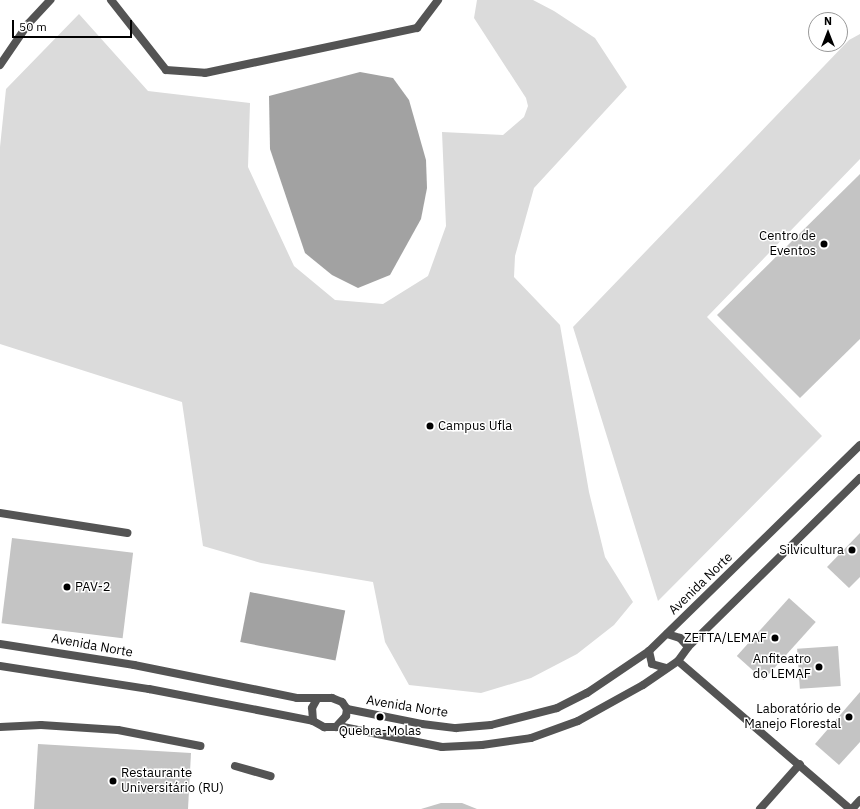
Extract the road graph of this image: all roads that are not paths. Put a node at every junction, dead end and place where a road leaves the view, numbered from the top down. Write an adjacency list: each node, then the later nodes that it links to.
1 (50, 0): 4 (street)
2 (110, 0): 3 (street)
3 (438, 0)
4 (0, 65)
5 (860, 445): 9 (street, Avenida Norte)
6 (860, 479): 11 (street)
7 (0, 513): 8 (street)
8 (127, 533)
9 (667, 634): 11 (street); 12 (street, Avenida Norte)
10 (0, 644): 16 (street, Avenida Norte)
11 (688, 647): 13 (street)
12 (649, 651): 15 (street); 17 (street, Avenida Norte)
13 (678, 661): 15 (street); 22 (street)
14 (0, 666): 18 (street)
15 (666, 668): 20 (street)
16 (317, 699): 17 (street, Avenida Norte); 18 (street)
17 (347, 709): 20 (street)
18 (313, 721): 20 (street)
19 (0, 727): 21 (street)
20 (336, 727)
21 (200, 746)
22 (800, 764): 26 (street); 27 (street)
23 (235, 766): 24 (street)
24 (271, 776)
25 (860, 800): 27 (street)
26 (760, 809)
27 (851, 809)

